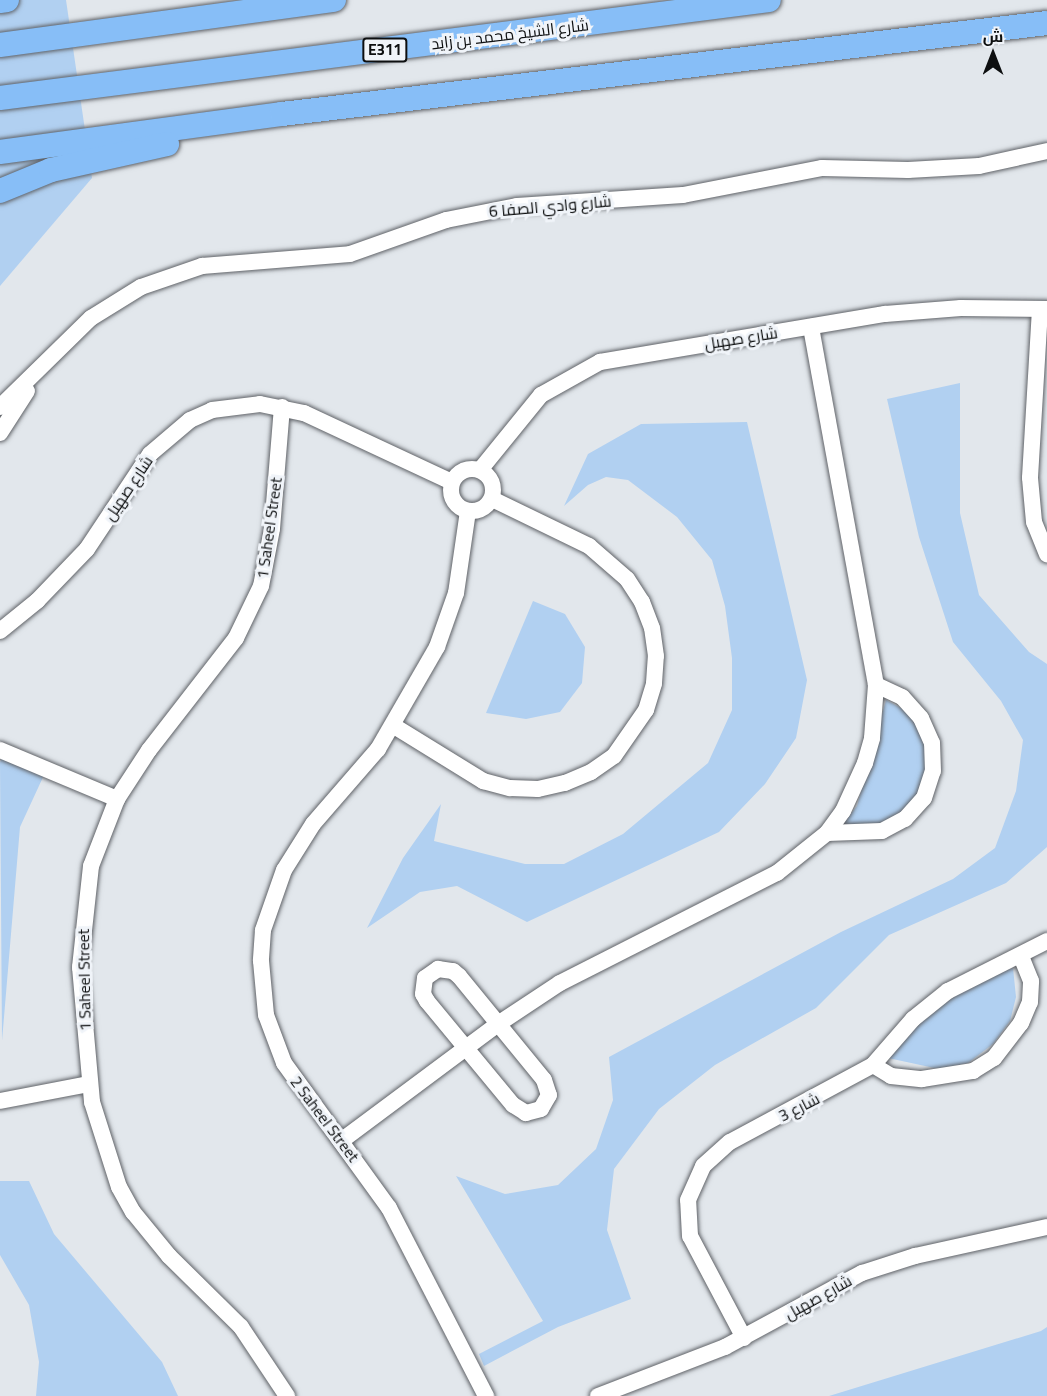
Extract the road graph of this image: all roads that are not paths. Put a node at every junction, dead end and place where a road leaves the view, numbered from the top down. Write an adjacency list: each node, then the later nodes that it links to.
1 (7, 0): 4 (highway)
2 (334, 0): 6 (highway)
3 (769, 0): 7 (highway, شارع الشيخ محمد بن زايد / E311)
4 (0, 1)
5 (1047, 24): 10 (highway)
6 (0, 45)
7 (91, 88): 8 (highway, شارع الشيخ محمد بن زايد / E311); 9 (highway)
8 (0, 98)
9 (0, 113)
10 (282, 114): 12 (highway); 13 (highway)
11 (1047, 151): 16 (street, شارع وادي الصفا 6)
12 (0, 152)
13 (0, 191)
14 (1043, 309): 15 (street, شارع صهيل); 20 (street)
15 (811, 327): 21 (street, شارع صهيل); 27 (street)
16 (48, 358): 17 (street, شارع وادي الصفا 6); 19 (street, شارع وادي الصفا 6)
17 (0, 407)
18 (282, 407): 22 (street, شارع صهيل); 26 (street, شارع صهيل); 30 (street, 1 Saheel Street)
19 (0, 433)
20 (1040, 452): 25 (street)
21 (480, 470): 22 (street); 23 (street)
22 (452, 482): 24 (street)
23 (492, 499): 24 (street); 28 (street)
24 (468, 511): 28 (street, 2 Saheel Street)
25 (1047, 554)
26 (0, 631)
27 (876, 685): 31 (street); 31 (street)
28 (394, 726): 39 (street, 2 Saheel Street)
29 (0, 750): 30 (street)
30 (117, 799): 37 (street, 1 Saheel Street)
31 (827, 833): 34 (street)
32 (1047, 941): 33 (street, 3 شارع)
33 (1021, 956): 36 (street, 3 شارع); 36 (street)
34 (498, 1024): 35 (street); 35 (street); 35 (street)
35 (466, 1049): 39 (street)
36 (873, 1065): 41 (street, 3 شارع)
37 (89, 1084): 38 (street); 42 (street, 1 Saheel Street)
38 (0, 1101)
39 (341, 1141): 43 (street, 2 Saheel Street)
40 (1047, 1227): 41 (street, شارع صهيل)
41 (744, 1338): 44 (street, شارع صهيل)
42 (287, 1396)
43 (486, 1396)
44 (598, 1396)

